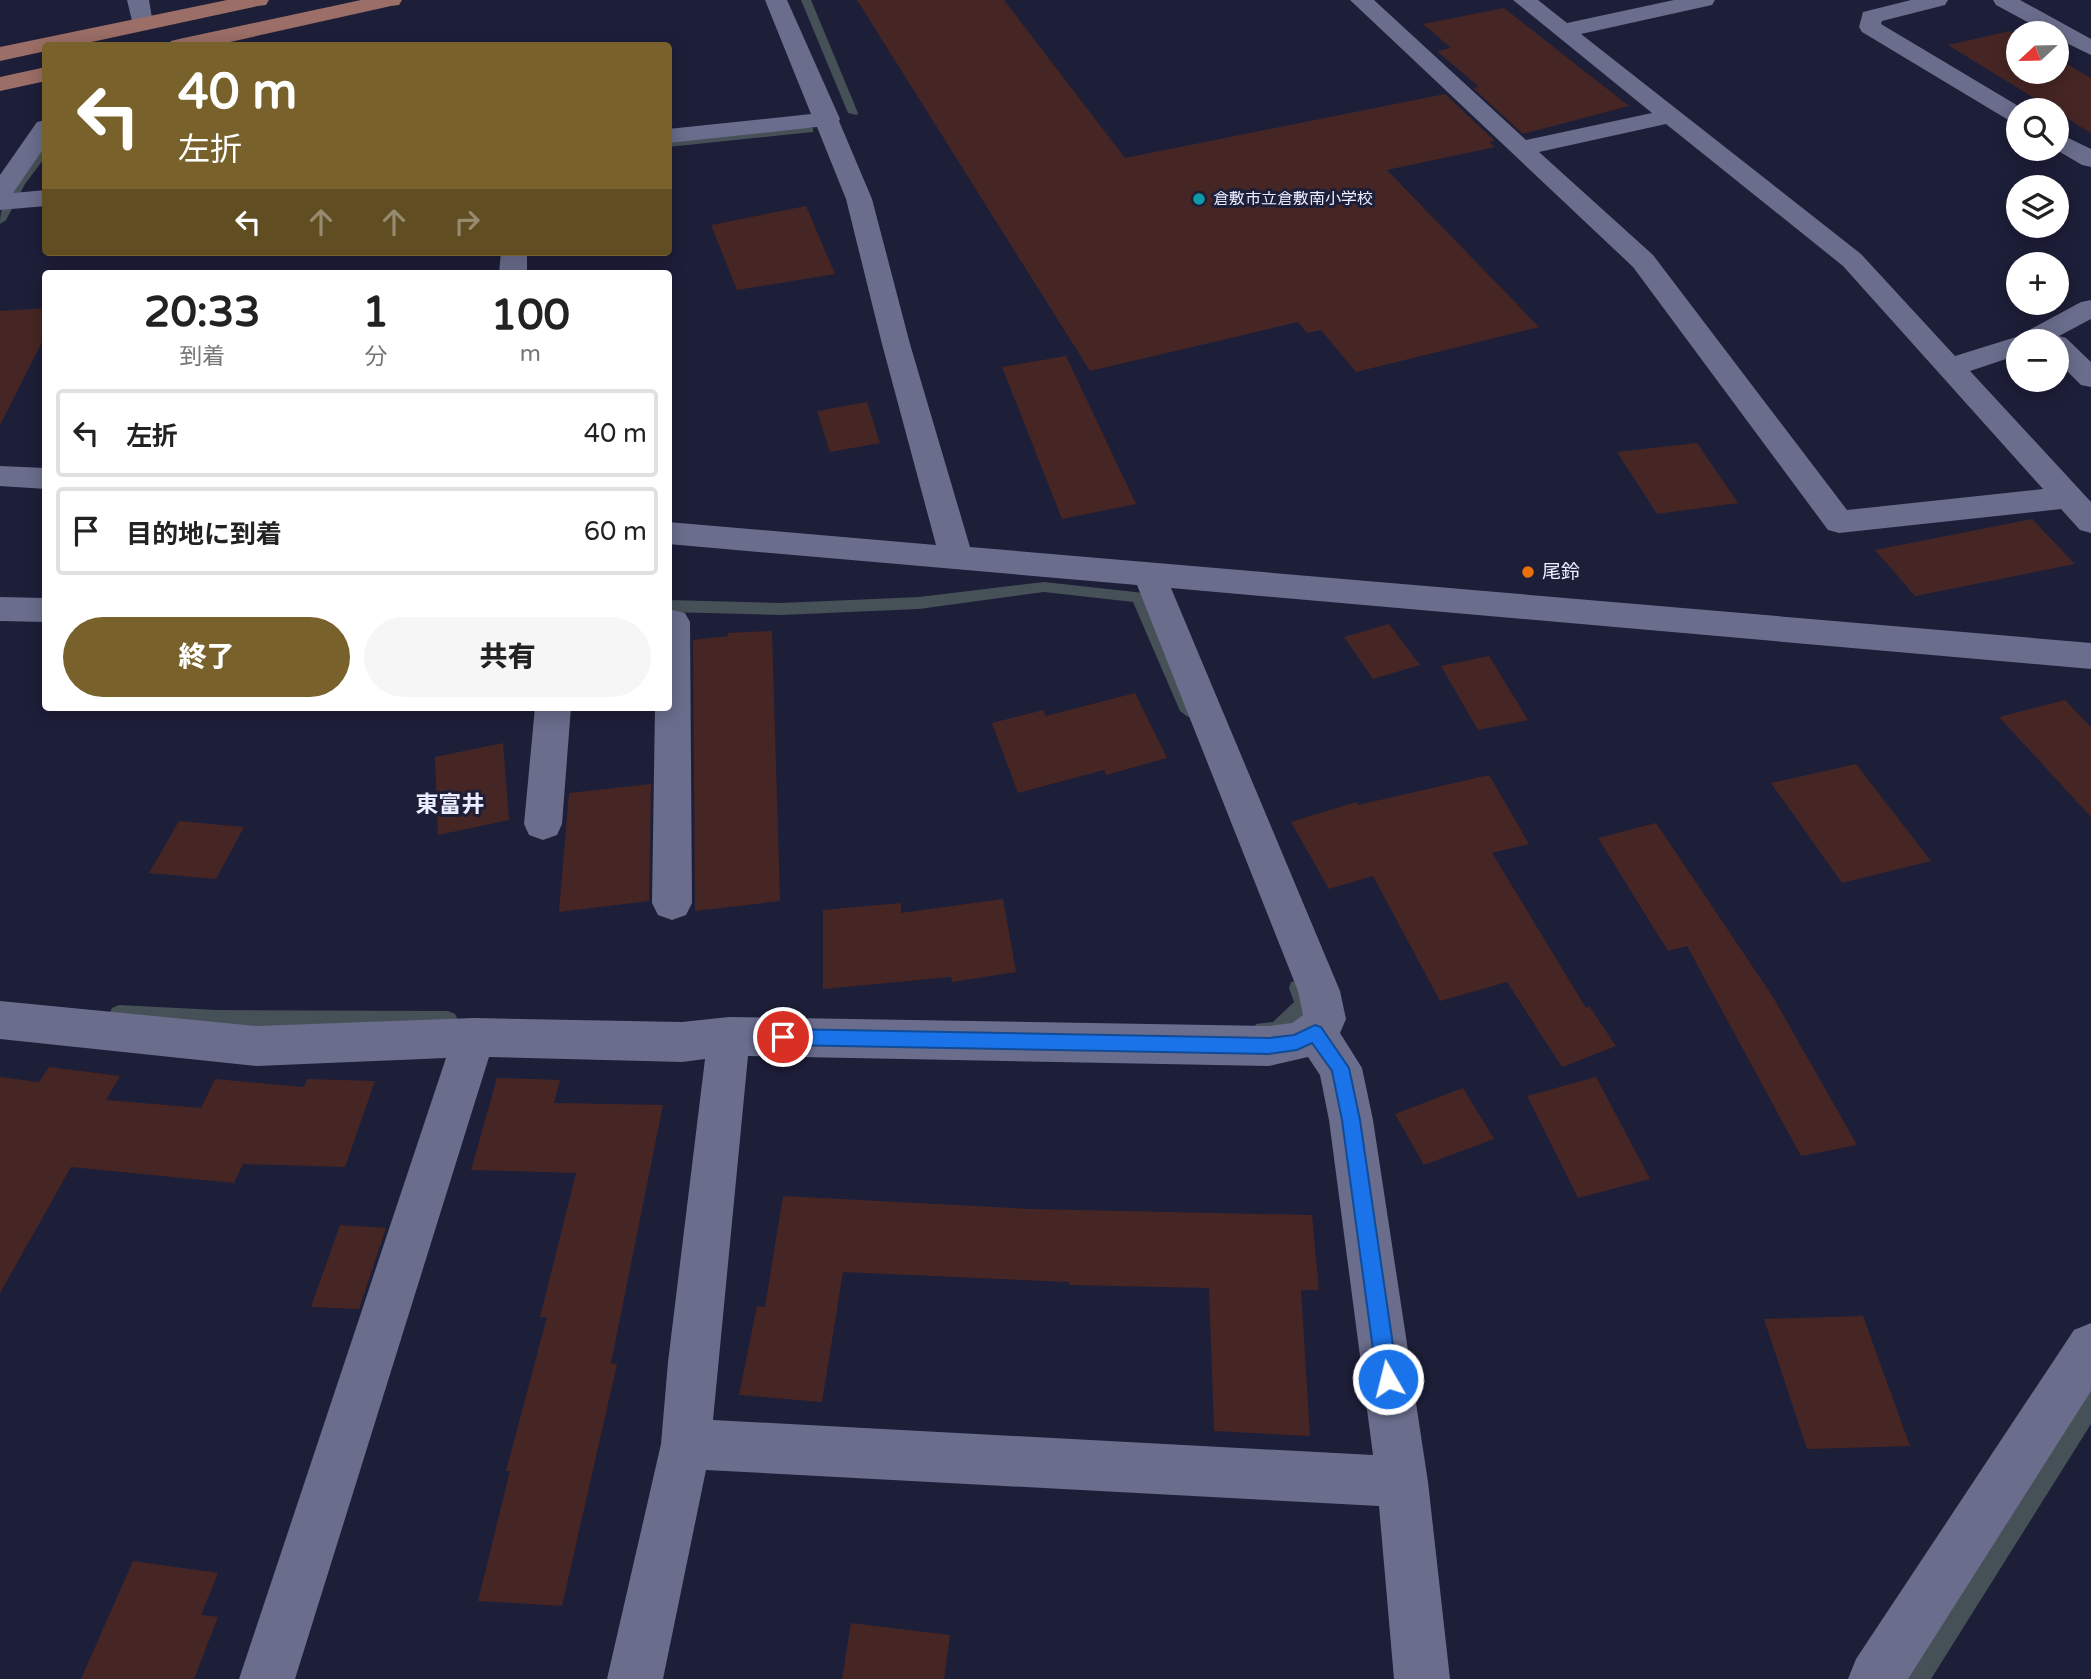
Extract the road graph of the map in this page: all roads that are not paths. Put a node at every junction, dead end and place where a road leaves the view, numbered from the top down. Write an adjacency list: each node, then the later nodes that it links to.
1 (138, 0): 10 (street)
2 (258, 0): 10 (main road)
3 (391, 0): 13 (main road)
4 (776, 0): 21 (street)
5 (1361, 0): 25 (street)
6 (1524, 0): 11 (street)
7 (1937, 0): 19 (street)
8 (2004, 0): 15 (street)
9 (1692, 1): 11 (street)
10 (142, 24): 12 (main road)
11 (1563, 31): 20 (street)
12 (57, 42)
13 (197, 42)
14 (42, 45): 16 (main road)
15 (2091, 48)
16 (0, 54)
17 (42, 75): 18 (main road)
18 (0, 84)
19 (2006, 109)
20 (1671, 116): 25 (street); 33 (street)
21 (828, 119): 23 (street); 40 (street)
22 (42, 134): 28 (street)
23 (672, 136)
24 (2069, 147): 26 (street)
25 (1522, 149): 37 (street)
26 (2091, 160)
27 (42, 198): 28 (street)
28 (5, 199)
29 (2091, 308): 30 (street)
30 (2061, 329)
31 (2006, 349): 33 (street)
32 (2069, 359): 34 (street)
33 (1948, 366): 37 (street)
34 (2091, 378)
35 (0, 476): 36 (street)
36 (42, 479)
37 (2068, 496): 38 (street)
38 (2091, 522)
39 (672, 534): 40 (street)
40 (956, 557): 41 (street)
41 (1150, 577): 45 (street); 50 (street)
42 (0, 609): 43 (street)
43 (42, 610)
44 (672, 622): 48 (street)
45 (2091, 656)
46 (553, 711): 47 (street)
47 (543, 824)
48 (673, 903)
49 (0, 1020): 52 (street)
50 (1315, 1033): 51 (street); 55 (street)
51 (729, 1036): 52 (street); 54 (street)
52 (474, 1037): 56 (street)
53 (2091, 1347): 59 (street)
54 (687, 1444): 55 (street); 57 (street)
55 (1402, 1482): 58 (street)
56 (267, 1679)
57 (635, 1679)
58 (1422, 1679)
59 (1876, 1679)

